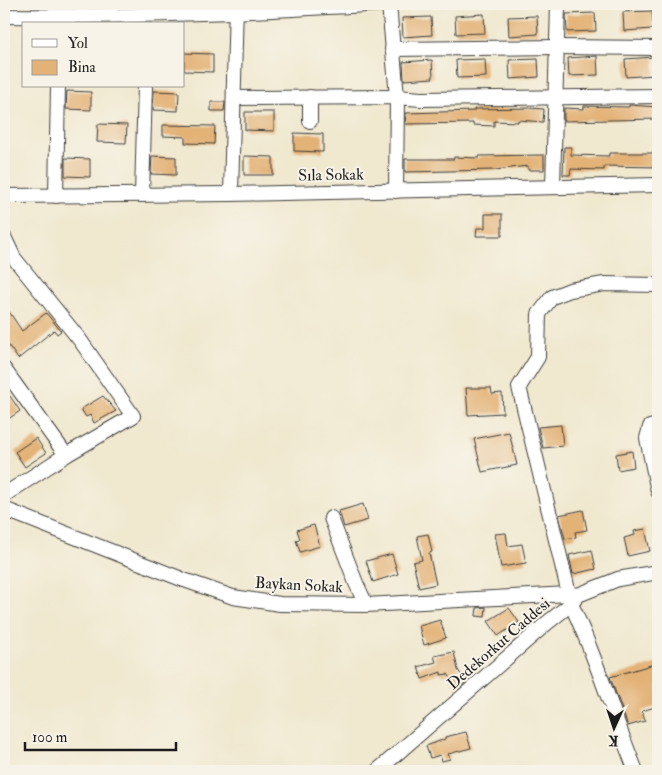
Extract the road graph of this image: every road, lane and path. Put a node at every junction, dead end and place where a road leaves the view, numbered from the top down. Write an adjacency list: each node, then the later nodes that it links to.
1 (387, 4): 3 (street); 9 (street)
2 (558, 4): 7 (street)
3 (236, 8): 6 (street); 15 (street)
4 (60, 15): 5 (street); 6 (street)
5 (4, 16)
6 (147, 19)
7 (556, 47): 8 (street); 9 (street); 16 (street)
8 (658, 48)
9 (392, 49): 14 (street)
10 (58, 88): 24 (street)
11 (145, 88): 22 (street)
12 (658, 96): 16 (street)
13 (310, 97): 14 (street); 15 (street); 17 (street)
14 (397, 97): 16 (street); 20 (street)
15 (234, 98): 21 (street)
16 (556, 98): 19 (street)
17 (310, 122)
18 (658, 185): 19 (street, Sıla Sokak)
19 (553, 186): 20 (street, Sıla Sokak)
20 (396, 191): 21 (street, Sıla Sokak)
21 (231, 194): 22 (street, Sıla Sokak)
22 (142, 195): 24 (street, Sıla Sokak)
23 (4, 196): 24 (street, Sıla Sokak)
24 (56, 196)
25 (4, 237): 29 (street)
26 (658, 285): 35 (street)
27 (4, 369): 29 (street)
28 (658, 425): 30 (street)
29 (66, 455): 31 (street)
30 (658, 491)
31 (4, 495)
32 (4, 508): 36 (street, Baykan Sokak)
33 (331, 518): 36 (street)
34 (658, 572): 35 (street, Dedekorkut Caddesi)
35 (573, 597): 36 (street, Baykan Sokak); 37 (street, Dedekorkut Caddesi); 38 (street)
36 (366, 605)
37 (377, 771)
38 (636, 771)

